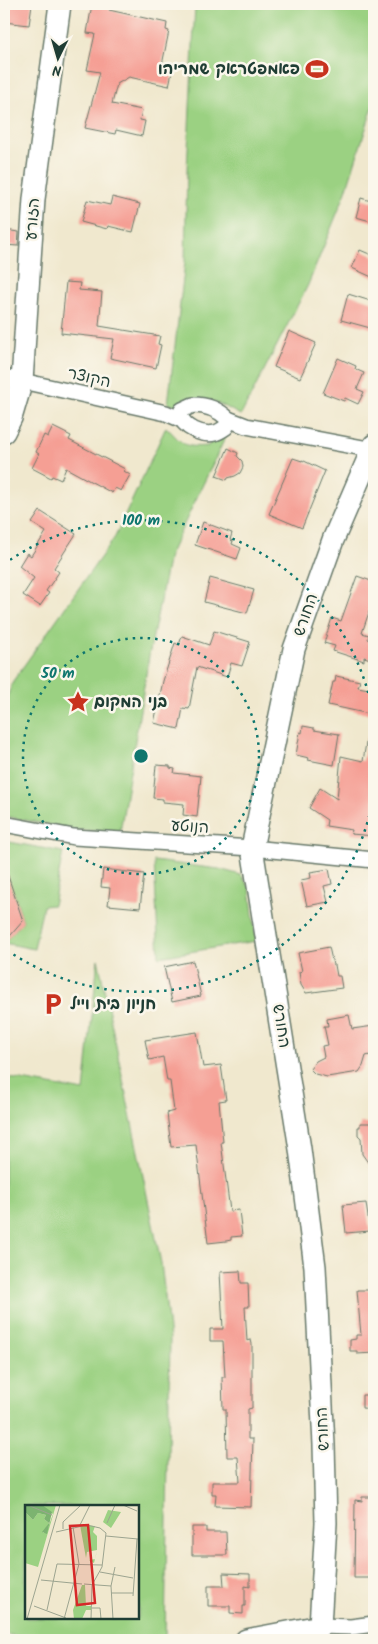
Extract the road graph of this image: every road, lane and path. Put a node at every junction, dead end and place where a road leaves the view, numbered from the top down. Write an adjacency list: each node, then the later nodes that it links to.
1 (60, 4): 2 (street, הזורע)
2 (13, 379): 3 (street, הקוצר); 5 (street, הזורע)
3 (182, 415): 4 (street); 4 (street, הקוצר)
4 (227, 423): 6 (street)
5 (4, 432)
6 (374, 449): 8 (street, החורש)
7 (4, 824): 8 (street, הנוטע)
8 (252, 848): 9 (street, הנוטע); 11 (street, החורש)
9 (374, 860)
10 (374, 1624): 11 (street)
11 (320, 1626): 12 (street)
12 (246, 1640)

